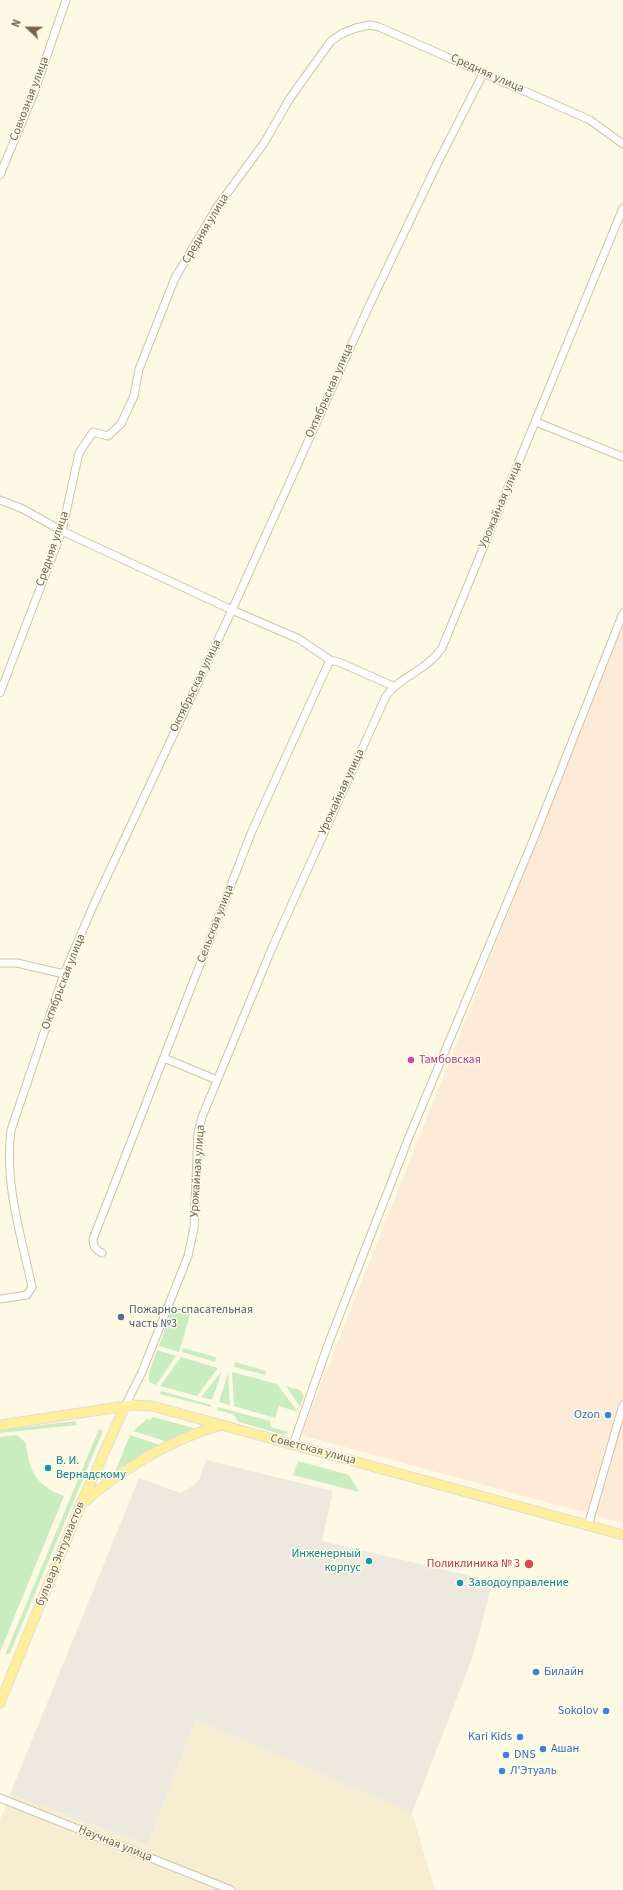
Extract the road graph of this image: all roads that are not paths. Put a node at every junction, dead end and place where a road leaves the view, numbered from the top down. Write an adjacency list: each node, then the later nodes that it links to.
1 (66, 0): 4 (street, Совхозная улица)
2 (484, 72): 3 (street, Средняя улица); 9 (street, Средняя улица); 10 (street, Октябрьская улица)
3 (623, 144)
4 (0, 175)
5 (623, 208): 6 (street, Урожайная улица)
6 (536, 422): 7 (street); 13 (street, Урожайная улица)
7 (623, 457)
8 (0, 500): 9 (street)
9 (62, 531): 10 (street); 14 (street, Средняя улица)
10 (232, 610): 12 (street); 16 (street, Октябрьская улица)
11 (623, 613): 25 (street)
12 (330, 660): 13 (street); 17 (street, Сельская улица)
13 (393, 686): 18 (street, Урожайная улица)
14 (0, 693)
15 (0, 963): 16 (street)
16 (64, 974): 20 (street, Октябрьская улица)
17 (164, 1058): 18 (street); 19 (street, Сельская улица)
18 (217, 1080): 22 (street, Урожайная улица)
19 (102, 1253)
20 (0, 1299)
21 (623, 1405): 27 (street)
22 (126, 1406): 23 (main road, Советская улица); 24 (main road, Советская улица); 26 (main road, бульвар Энтузиастов)
23 (0, 1425)
24 (222, 1425): 25 (main road, Советская улица); 26 (main road)
25 (293, 1445): 27 (main road, Советская улица)
26 (82, 1504): 29 (main road, бульвар Энтузиастов)
27 (588, 1526): 28 (main road, Советская улица)
28 (623, 1536)
29 (0, 1703)
30 (0, 1798): 31 (street, Научная улица)
31 (230, 1890)

